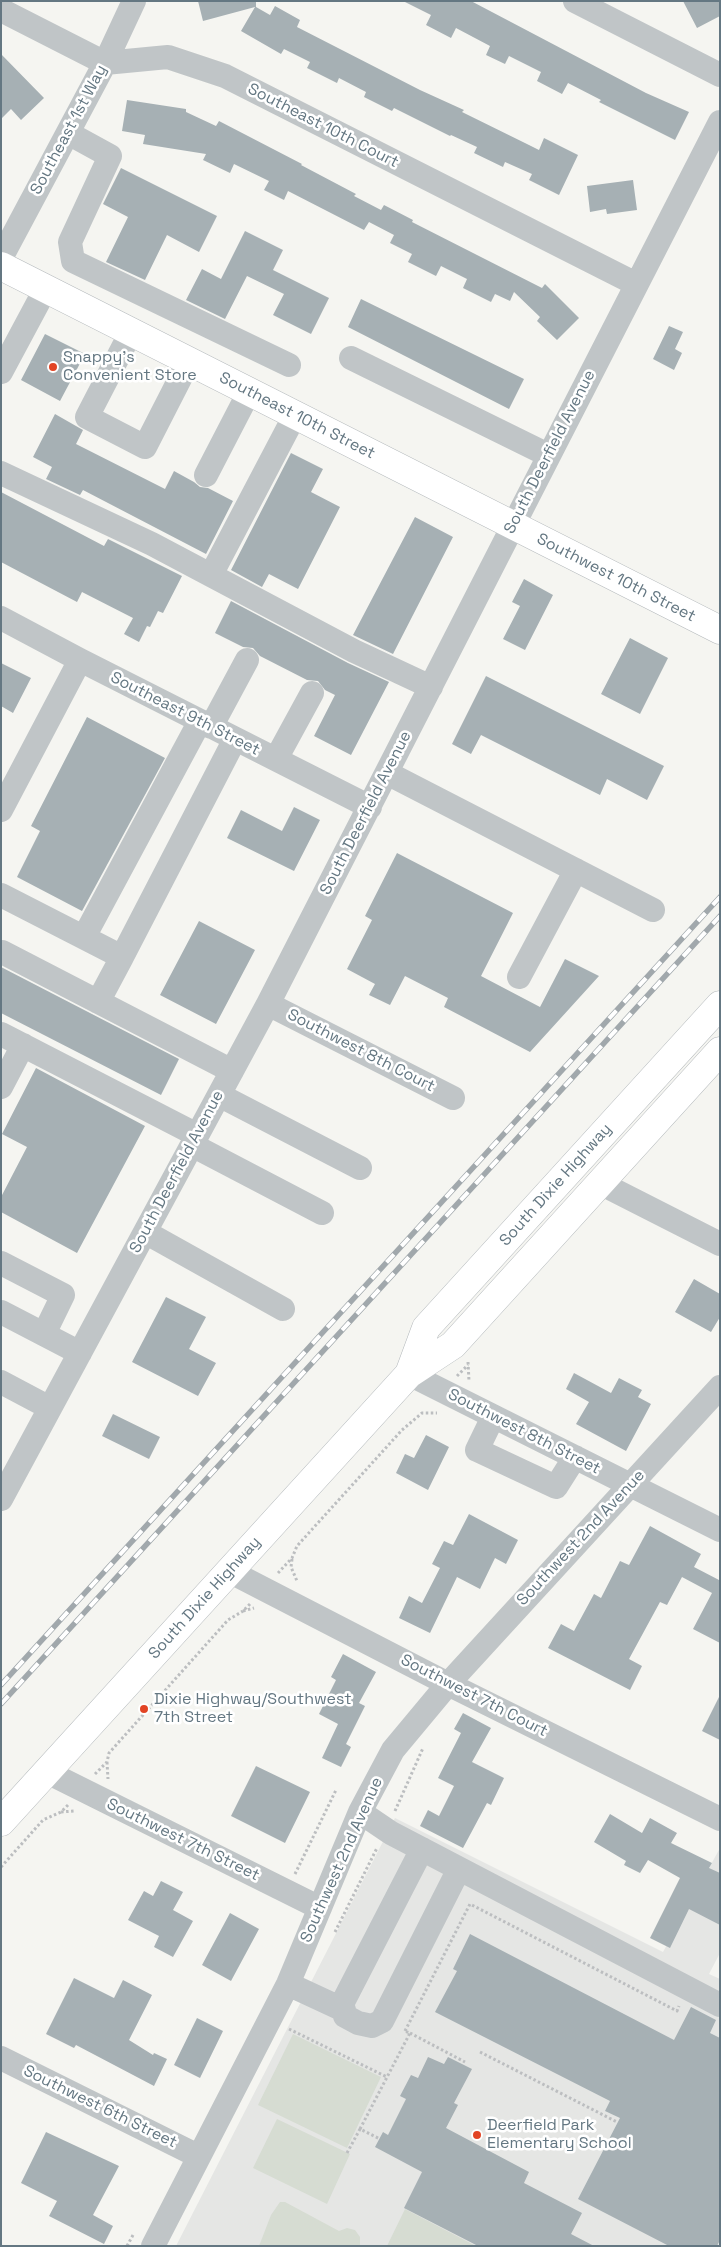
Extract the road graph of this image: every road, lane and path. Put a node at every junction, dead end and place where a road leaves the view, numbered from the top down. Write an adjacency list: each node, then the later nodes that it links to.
1 (134, 1): 4 (street, Southeast 1st Way)
2 (575, 1): 5 (street)
3 (1, 10): 4 (street)
4 (105, 63): 6 (street, Southeast 1st Way); 10 (street, Southeast 10th Court)
5 (720, 75)
6 (68, 132): 8 (street, Southeast 1st Way); 15 (street)
7 (717, 135): 10 (street, South Deerfield Avenue)
8 (1, 258)
9 (1, 266): 11 (main road, Southeast 10th Street)
10 (636, 284): 19 (street, South Deerfield Avenue)
11 (46, 288): 12 (main road, Southeast 10th Street); 16 (street)
12 (131, 332): 14 (main road, Southeast 10th Street); 14 (street)
13 (351, 358): 19 (street)
14 (189, 361): 17 (main road, Southeast 10th Street)
15 (289, 365)
16 (1, 372)
17 (249, 392): 18 (main road, Southeast 10th Street); 21 (street)
18 (295, 415): 22 (main road, Southeast 10th Street); 23 (street)
19 (548, 455): 22 (street, South Deerfield Avenue)
20 (1, 472): 23 (street)
21 (206, 475)
22 (512, 526): 25 (main road, Southwest 10th Street); 28 (street, South Deerfield Avenue)
23 (211, 575): 28 (street)
24 (1, 618): 26 (street, Southeast 9th Street)
25 (720, 630)
26 (80, 660): 30 (street, Southeast 9th Street); 35 (street)
27 (247, 660): 30 (street)
28 (431, 687): 33 (street, South Deerfield Avenue)
29 (312, 693): 32 (street)
30 (205, 724): 31 (street, Southeast 9th Street); 39 (street)
31 (234, 739): 32 (street, Southeast 9th Street); 41 (street)
32 (276, 759): 34 (street, Southeast 9th Street)
33 (387, 773): 34 (street, South Deerfield Avenue); 36 (street)
34 (370, 807): 44 (street, South Deerfield Avenue)
35 (1, 810)
36 (576, 870): 38 (street); 42 (street)
37 (1, 895): 39 (street)
38 (653, 910)
39 (84, 937): 41 (street)
40 (2, 952): 43 (street)
41 (122, 957): 43 (street)
42 (519, 977)
43 (98, 1002): 49 (street)
44 (268, 1004): 49 (street, South Deerfield Avenue); 52 (street, Southwest 8th Court)
45 (720, 1005): 64 (main road, South Dixie Highway)
46 (1, 1034): 47 (street)
47 (23, 1045): 50 (street); 53 (street)
48 (720, 1052): 55 (main road, South Dixie Highway)
49 (232, 1071): 51 (street, South Deerfield Avenue)
50 (1, 1088)
51 (219, 1094): 53 (street, South Deerfield Avenue); 54 (street)
52 (453, 1098)
53 (195, 1140): 56 (street); 57 (street, South Deerfield Avenue)
54 (360, 1168)
55 (600, 1183): 58 (street); 64 (main road, South Dixie Highway)
56 (322, 1213)
57 (145, 1232): 60 (street); 63 (street, South Deerfield Avenue)
58 (720, 1244)
59 (1, 1263): 62 (street)
60 (283, 1309)
61 (1, 1312): 62 (street)
62 (44, 1334): 63 (street)
63 (80, 1353): 67 (street, South Deerfield Avenue)
64 (409, 1374): 68 (street, Southwest 8th Street); 74 (main road, South Dixie Highway)
65 (1, 1382): 67 (street)
66 (720, 1387): 71 (street, Southwest 2nd Avenue)
67 (50, 1408): 72 (street, South Deerfield Avenue)
68 (493, 1417): 70 (street, Southwest 8th Street); 70 (street)
69 (402, 1430): 75 (path)
70 (575, 1457): 71 (street, Southwest 8th Street)
71 (630, 1485): 73 (street, Southwest 8th Street); 77 (street, Southwest 2nd Avenue)
72 (2, 1497)
73 (720, 1530)
74 (229, 1571): 75 (street, Southwest 7th Court); 79 (main road, South Dixie Highway)
75 (261, 1598): 76 (path); 76 (path); 77 (street, Southwest 7th Court)
76 (243, 1611): 78 (path)
77 (448, 1684): 84 (street, Southwest 2nd Avenue); 85 (street, Southwest 7th Court)
78 (107, 1762): 80 (path); 82 (path)
79 (47, 1772): 82 (street, Southwest 7th Street); 86 (main road, South Dixie Highway)
80 (109, 1782)
81 (336, 1790): 90 (path)
82 (80, 1800): 83 (path); 83 (path); 91 (street, Southwest 7th Street)
83 (61, 1812): 88 (path)
84 (360, 1812): 87 (street); 91 (street, Southwest 2nd Avenue)
85 (720, 1819)
86 (1, 1822)
87 (422, 1850): 89 (street); 95 (street)
88 (1, 1868)
89 (459, 1869): 93 (street); 95 (street)
90 (286, 1871)
91 (320, 1908): 92 (street, Southwest 2nd Avenue)
92 (288, 1984): 95 (street); 108 (street, Southwest 2nd Avenue)
93 (688, 1988): 94 (street); 97 (path)
94 (720, 2005)
95 (344, 2010)
96 (286, 2028): 103 (path)
97 (405, 2031): 98 (path); 99 (path)
98 (410, 2033): 102 (path); 103 (path)
99 (400, 2034)
100 (480, 2052): 104 (path)
101 (1, 2058): 108 (street, Southwest 6th Street)
102 (466, 2062)
103 (387, 2076): 105 (path)
104 (617, 2122)
105 (360, 2129): 106 (path); 107 (path)
106 (380, 2139)
107 (348, 2153)
108 (198, 2156): 109 (street, Southwest 2nd Avenue)
109 (153, 2246)

